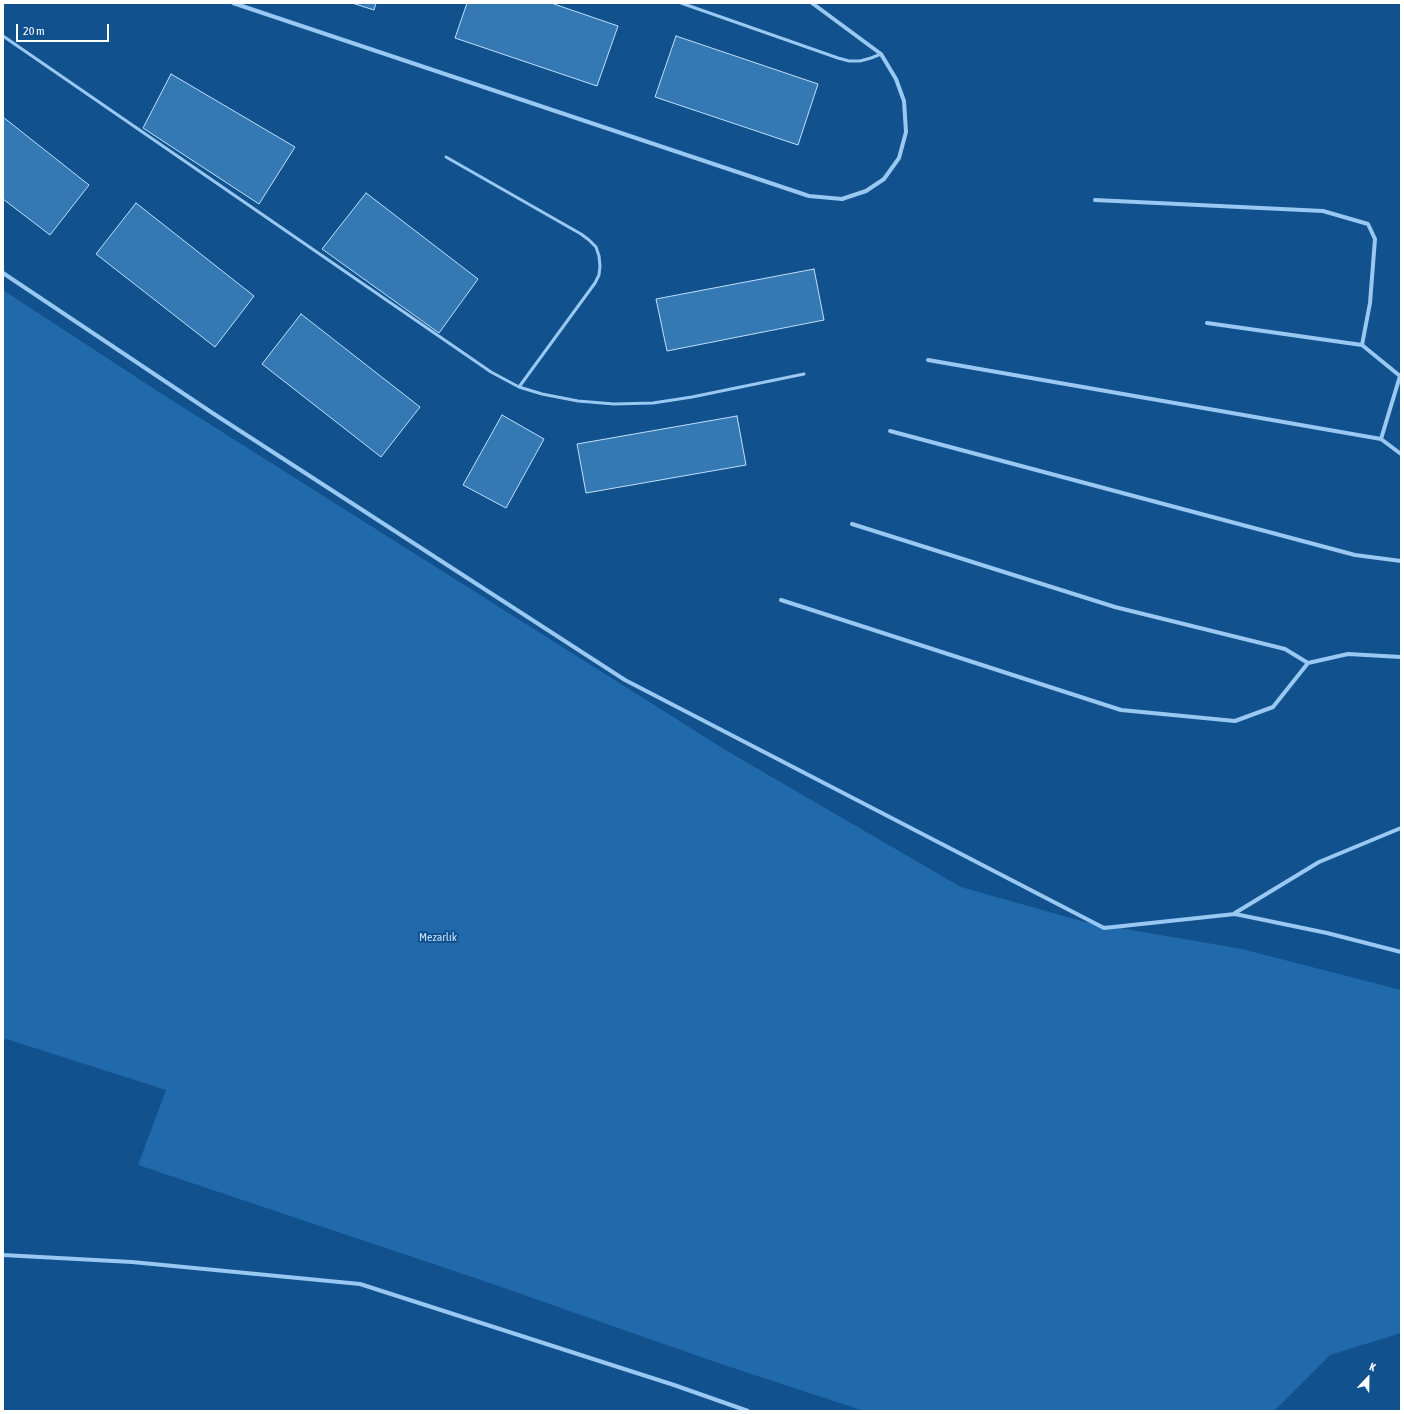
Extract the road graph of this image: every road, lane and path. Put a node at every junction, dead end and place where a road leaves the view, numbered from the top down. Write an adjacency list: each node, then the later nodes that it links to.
1 (233, 3): 5 (street)
2 (682, 3): 5 (lane)
3 (812, 3): 5 (street)
4 (3, 36): 14 (lane)
5 (880, 54)
6 (446, 157): 14 (lane)
7 (1095, 200): 10 (street)
8 (3, 273): 24 (street)
9 (1207, 323): 10 (street)
10 (1362, 345): 13 (street)
11 (928, 360): 16 (street)
12 (804, 374): 14 (lane)
13 (1400, 376): 16 (street)
14 (519, 387)
15 (890, 431): 19 (street)
16 (1381, 439): 17 (street)
17 (1401, 454)
18 (852, 524): 22 (street)
19 (1401, 561)
20 (781, 600): 22 (street)
21 (1401, 657): 22 (street)
22 (1308, 663)
23 (1401, 828): 24 (street)
24 (1235, 914): 25 (street)
25 (1401, 952)
26 (3, 1255): 27 (street)
27 (748, 1411)

